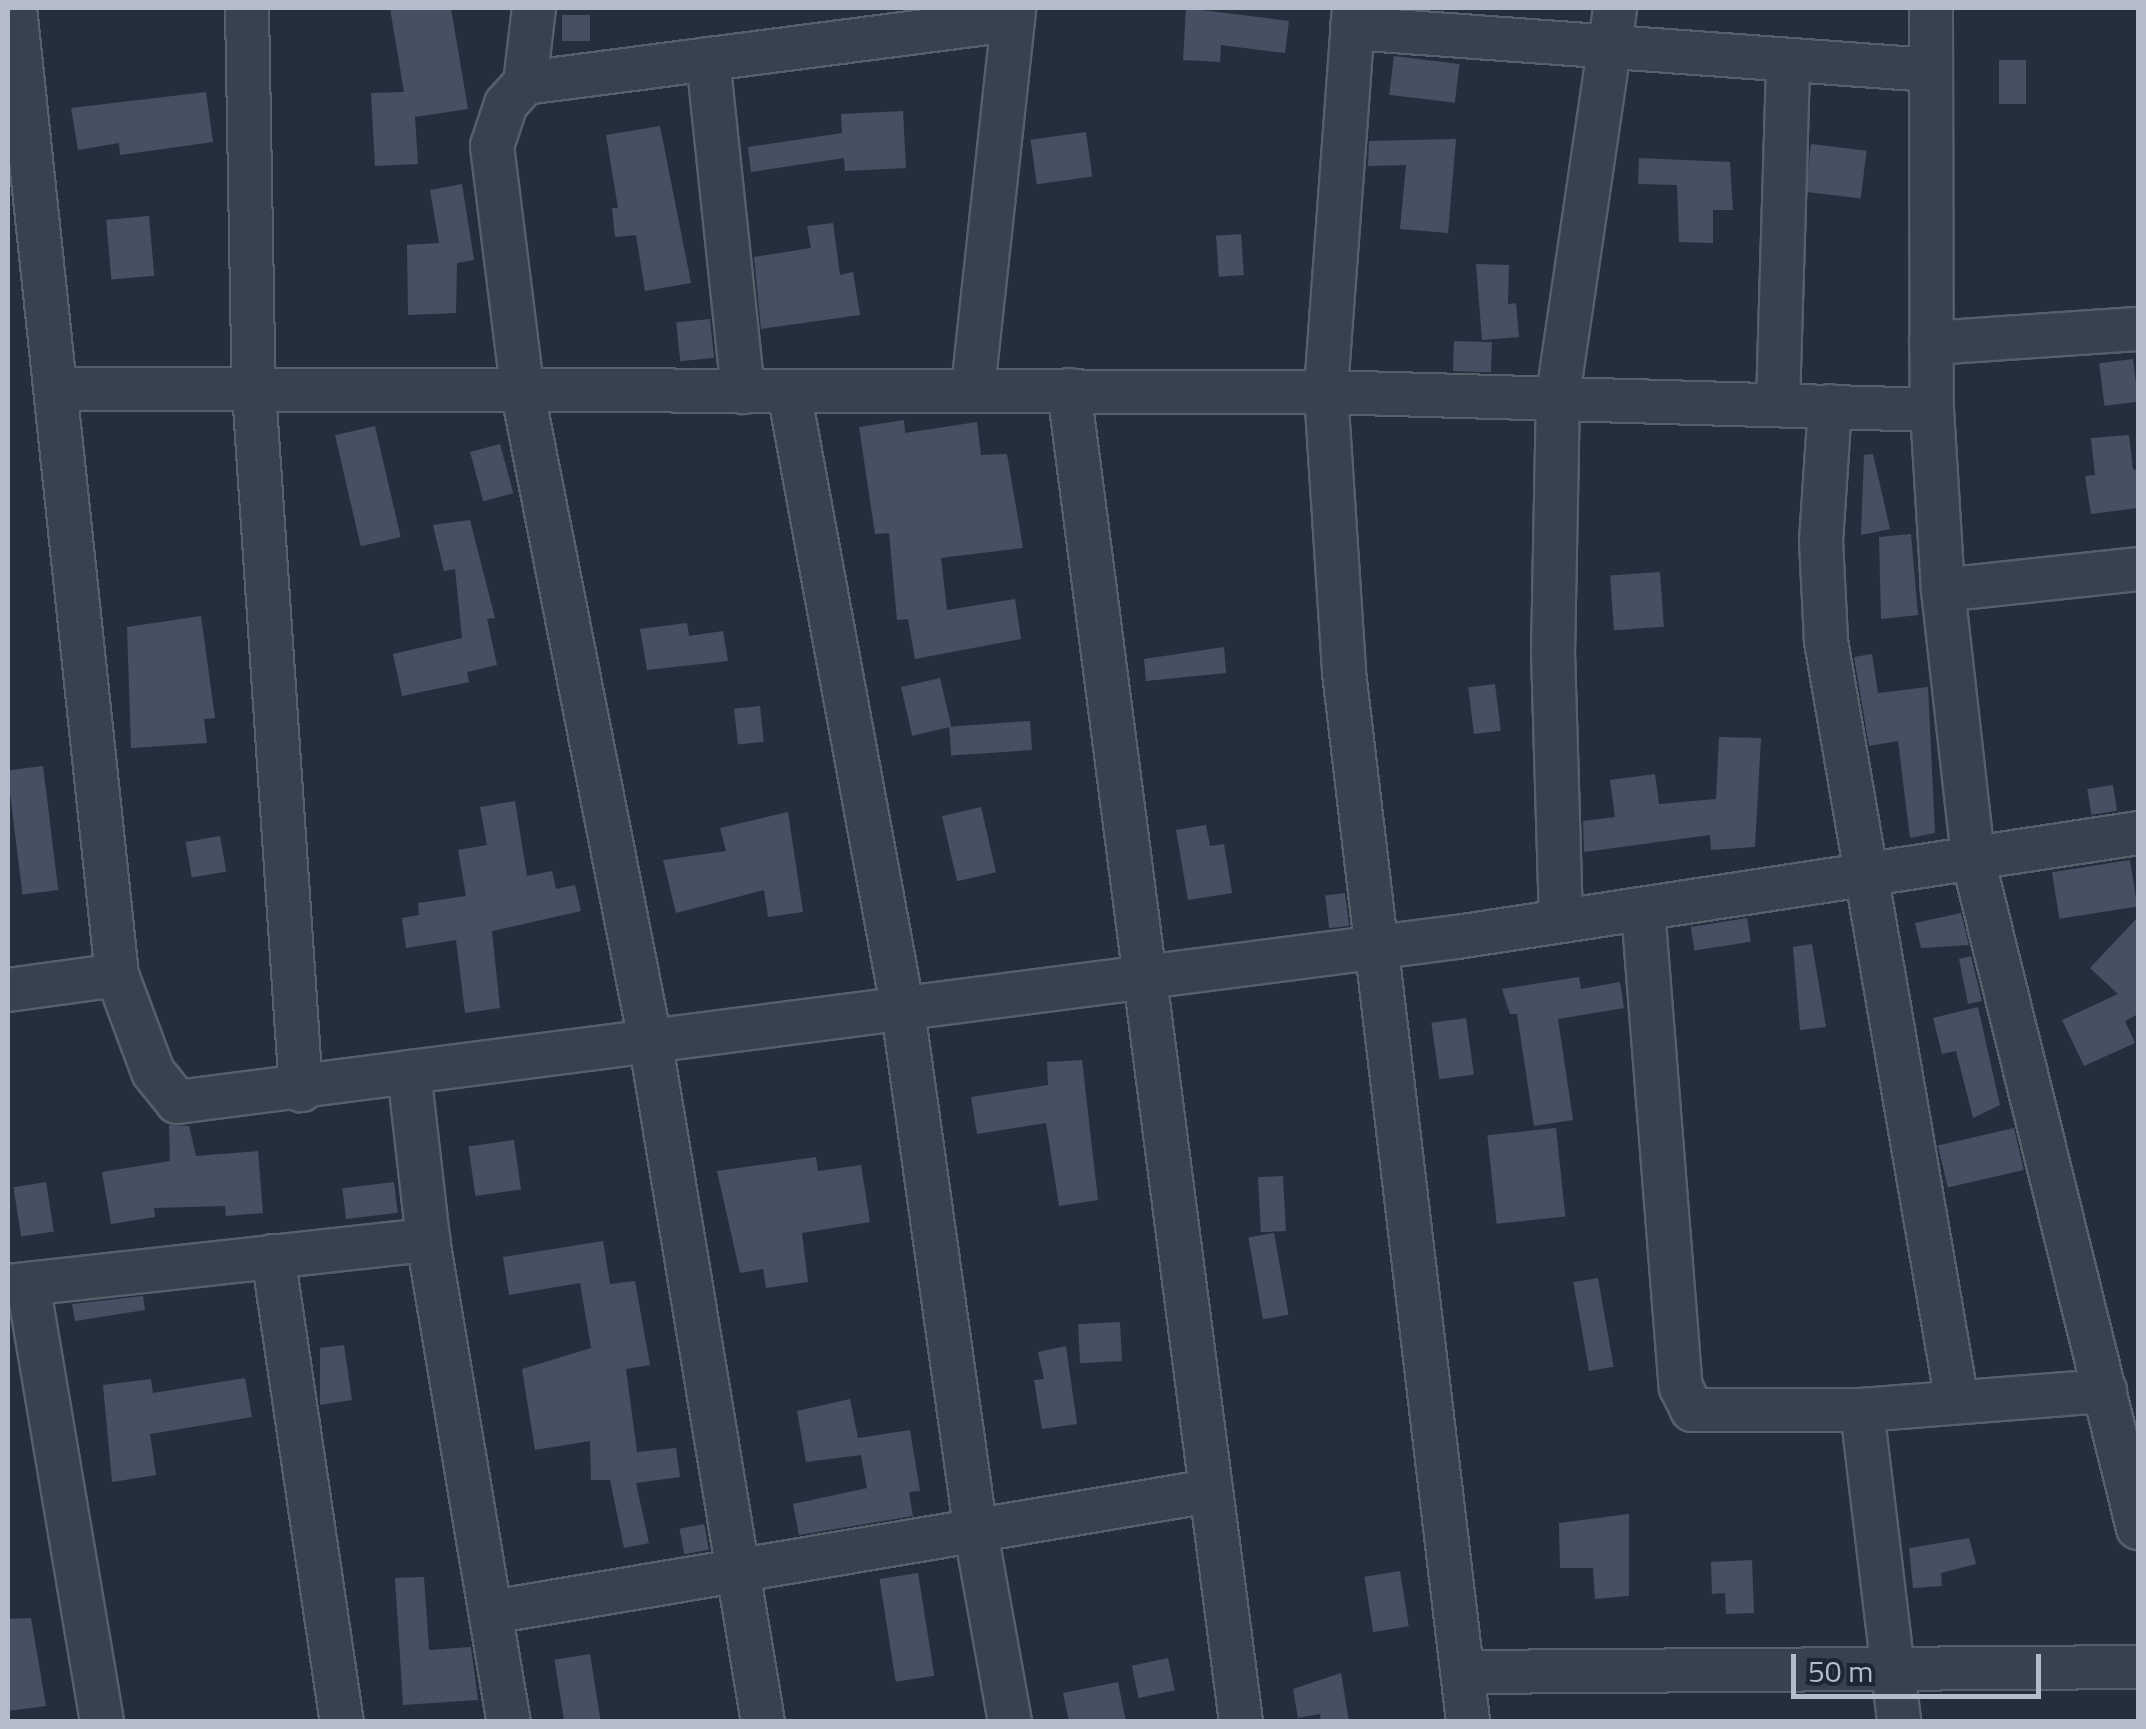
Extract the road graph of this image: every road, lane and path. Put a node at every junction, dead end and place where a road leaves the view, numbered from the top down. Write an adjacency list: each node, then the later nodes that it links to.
1 (15, 8): 16 (street)
2 (247, 8): 18 (street)
3 (534, 8): 12 (street)
4 (1931, 8): 11 (street)
5 (1013, 14): 8 (street); 15 (street)
6 (1353, 18): 7 (street); 21 (street)
7 (1612, 26): 10 (street); 23 (street)
8 (798, 27): 9 (street)
9 (708, 59): 12 (street); 19 (street)
10 (1788, 61): 11 (street); 24 (street)
11 (1930, 70): 14 (street)
12 (525, 83): 22 (street)
13 (2138, 329): 14 (street)
14 (1932, 343): 26 (street)
15 (973, 388): 17 (street); 20 (street)
16 (56, 389): 18 (street); 35 (street)
17 (1069, 390): 21 (street); 36 (street)
18 (254, 391): 22 (street); 41 (street)
19 (742, 392): 20 (street); 22 (street)
20 (788, 392): 38 (street)
21 (1326, 392): 23 (street); 34 (street)
22 (522, 394): 39 (street)
23 (1558, 395): 24 (street); 33 (street)
24 (1778, 404): 25 (street)
25 (1830, 406): 26 (street); 31 (street)
26 (1932, 410): 28 (street)
27 (2138, 570): 28 (street)
28 (1943, 590): 30 (street)
29 (2138, 833): 30 (street)
30 (1973, 859): 31 (street); 45 (street)
31 (1870, 874): 32 (street); 46 (street)
32 (1642, 909): 33 (street); 47 (street)
33 (1561, 921): 34 (street)
34 (1375, 946): 36 (street); 55 (street)
35 (117, 975): 37 (street); 41 (street)
36 (1142, 977): 38 (street); 48 (street)
37 (8, 990)
38 (903, 1011): 39 (street); 50 (street)
39 (651, 1045): 40 (street); 51 (street)
40 (409, 1072): 41 (street); 42 (street)
41 (302, 1090)
42 (428, 1240): 43 (street); 52 (street)
43 (272, 1256): 44 (street); 57 (street)
44 (18, 1285): 56 (street)
45 (2105, 1391): 46 (street); 49 (street)
46 (1957, 1402): 47 (street)
47 (1862, 1410): 54 (street)
48 (1210, 1491): 50 (street); 61 (street)
49 (2138, 1528)
50 (976, 1533): 51 (street); 60 (street)
51 (740, 1570): 52 (street); 59 (street)
52 (492, 1612): 58 (street)
53 (2138, 1668): 54 (street)
54 (1892, 1669): 55 (street); 63 (street)
55 (1463, 1672): 62 (street)
56 (102, 1722)
57 (342, 1722)
58 (508, 1722)
59 (763, 1722)
60 (1010, 1722)
61 (1241, 1722)
62 (1468, 1722)
63 (1898, 1722)

